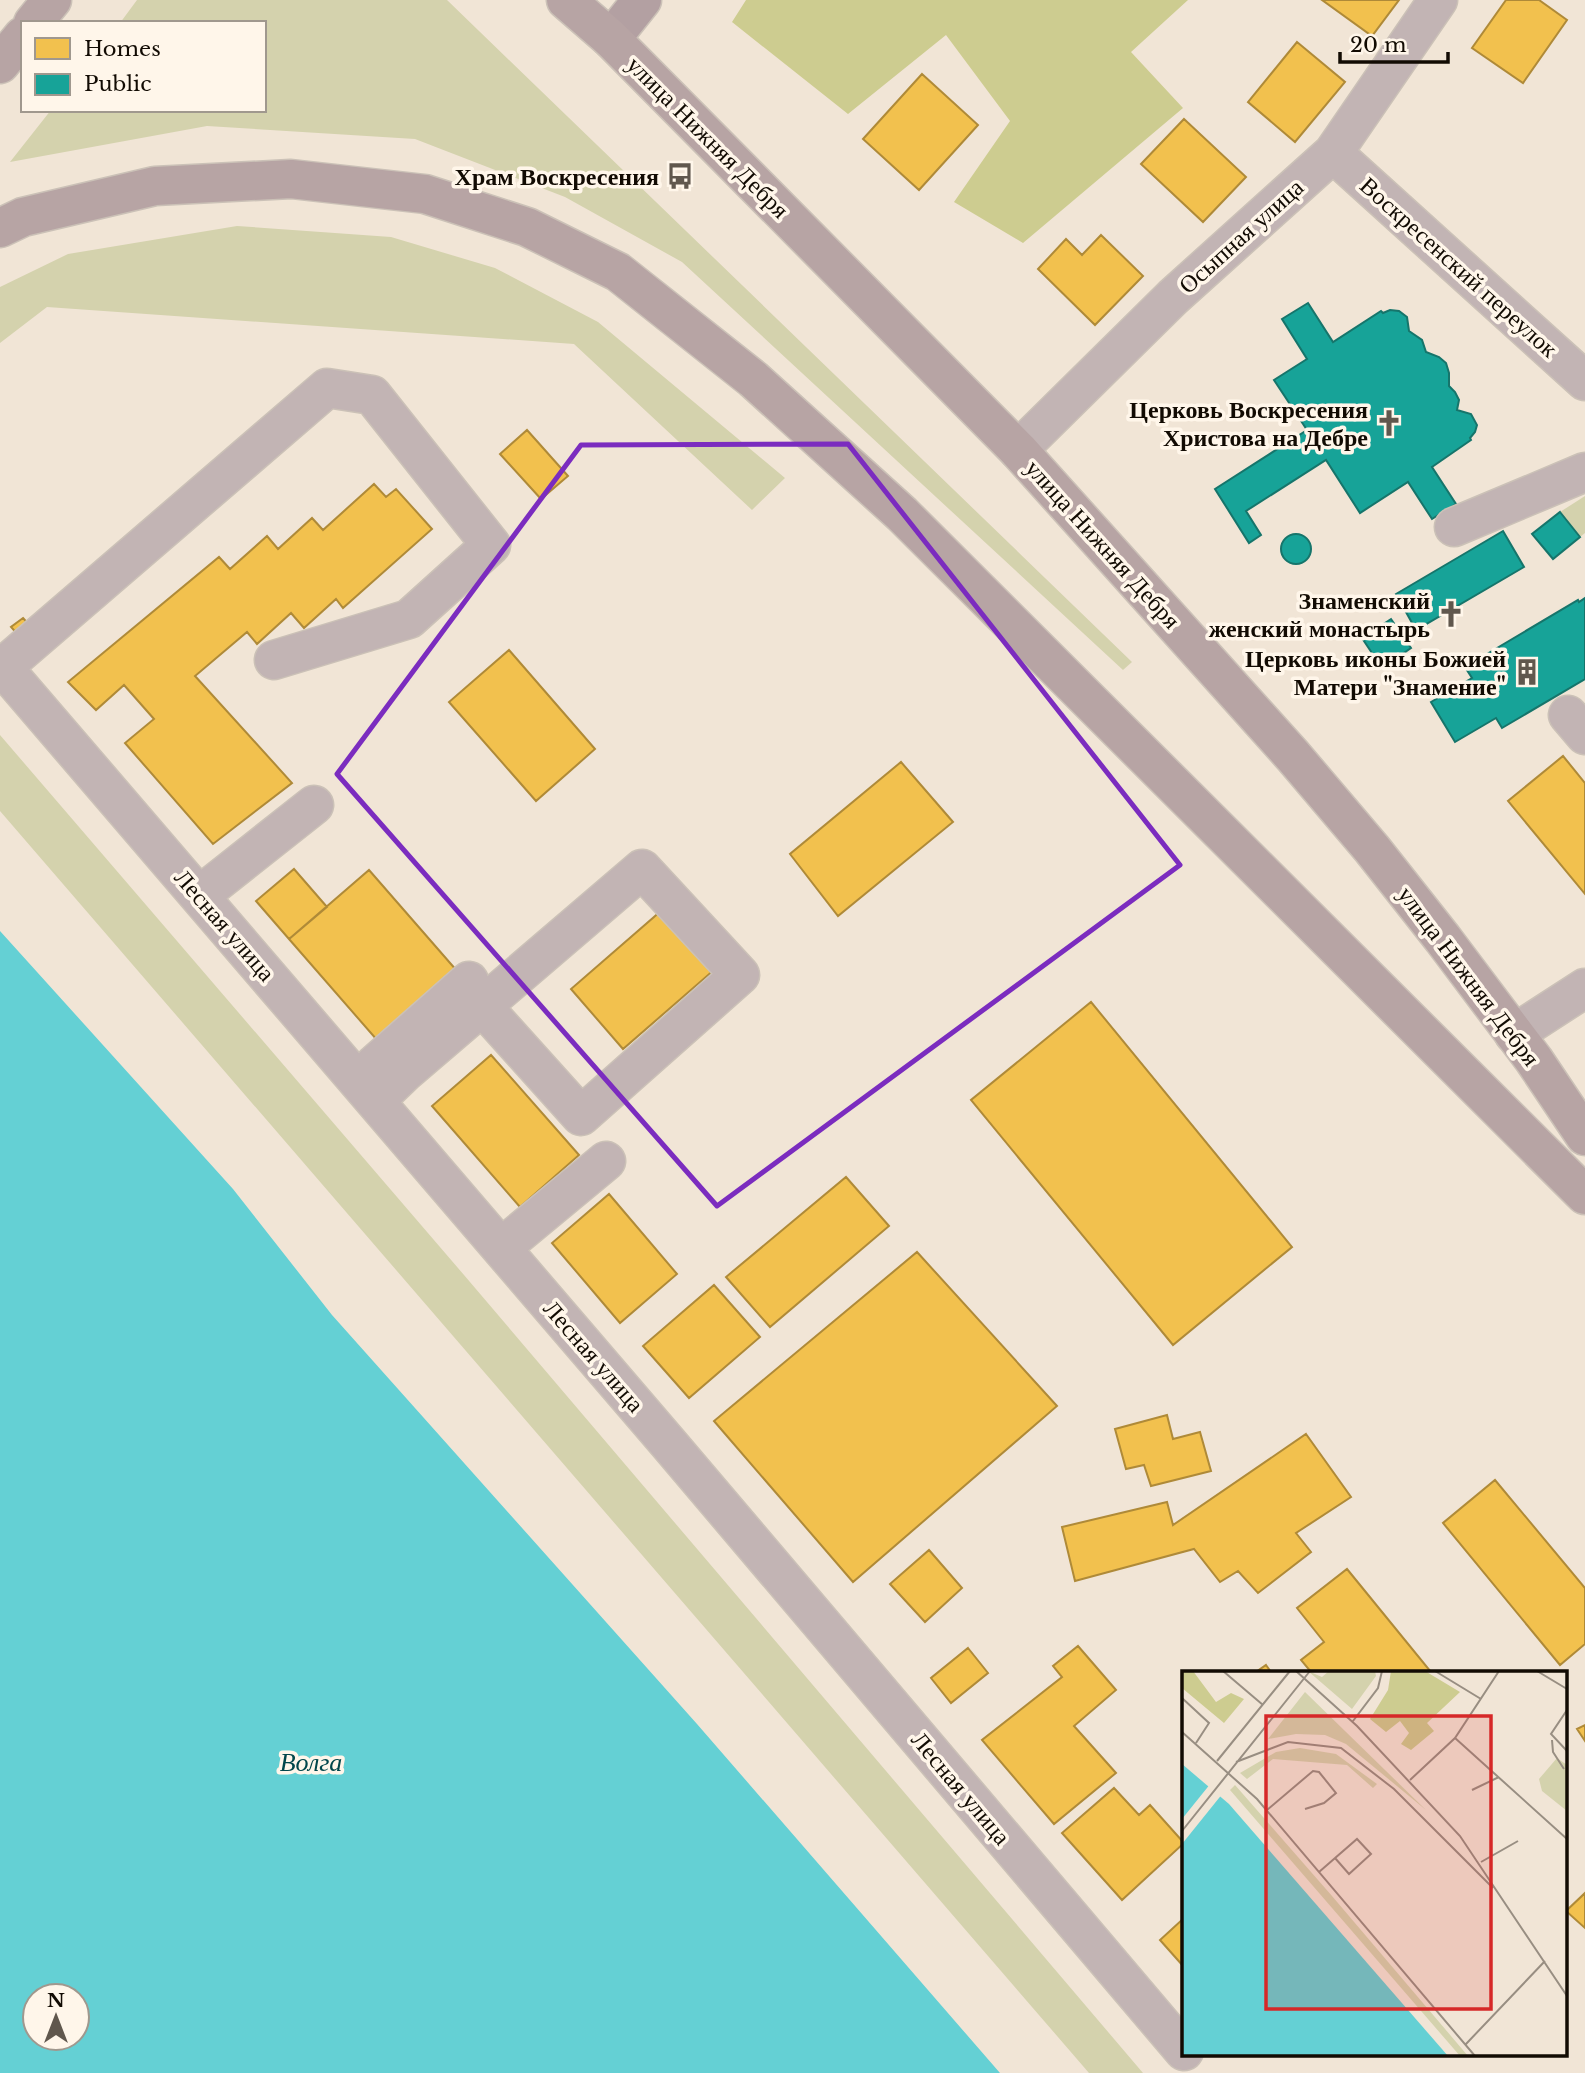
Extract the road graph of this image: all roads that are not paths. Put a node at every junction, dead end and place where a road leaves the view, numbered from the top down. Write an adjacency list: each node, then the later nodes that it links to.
1 (52, 0): 5 (highway)
2 (566, 0): 7 (highway, улица Нижняя Дебря)
3 (642, 0): 7 (main road)
4 (1438, 0): 9 (street, Осыпная улица)
5 (35, 21)
6 (21, 38): 8 (highway)
7 (611, 39): 12 (highway, улица Нижняя Дебря)
8 (0, 64)
9 (1333, 153): 11 (street, Воскресенский переулок); 12 (street, Осыпная улица)
10 (0, 228): 25 (highway)
11 (1585, 381)
12 (1018, 450): 21 (highway, улица Нижняя Дебря)
13 (1585, 472): 14 (street)
14 (1454, 527)
15 (274, 660): 16 (street)
16 (1, 665): 18 (street, Лесная улица)
17 (314, 805): 18 (street)
18 (199, 896): 22 (street, Лесная улица)
19 (1585, 988): 21 (street)
20 (476, 994): 20 (street); 22 (street)
21 (1514, 1034): 23 (highway, улица Нижняя Дебря)
22 (366, 1090): 26 (street, Лесная улица)
23 (1585, 1136)
24 (606, 1161): 26 (street)
25 (1585, 1195)
26 (501, 1248): 27 (street, Лесная улица)
27 (1182, 2047)
28 (1189, 2056): 29 (street, Лесная улица)
29 (1203, 2073)

